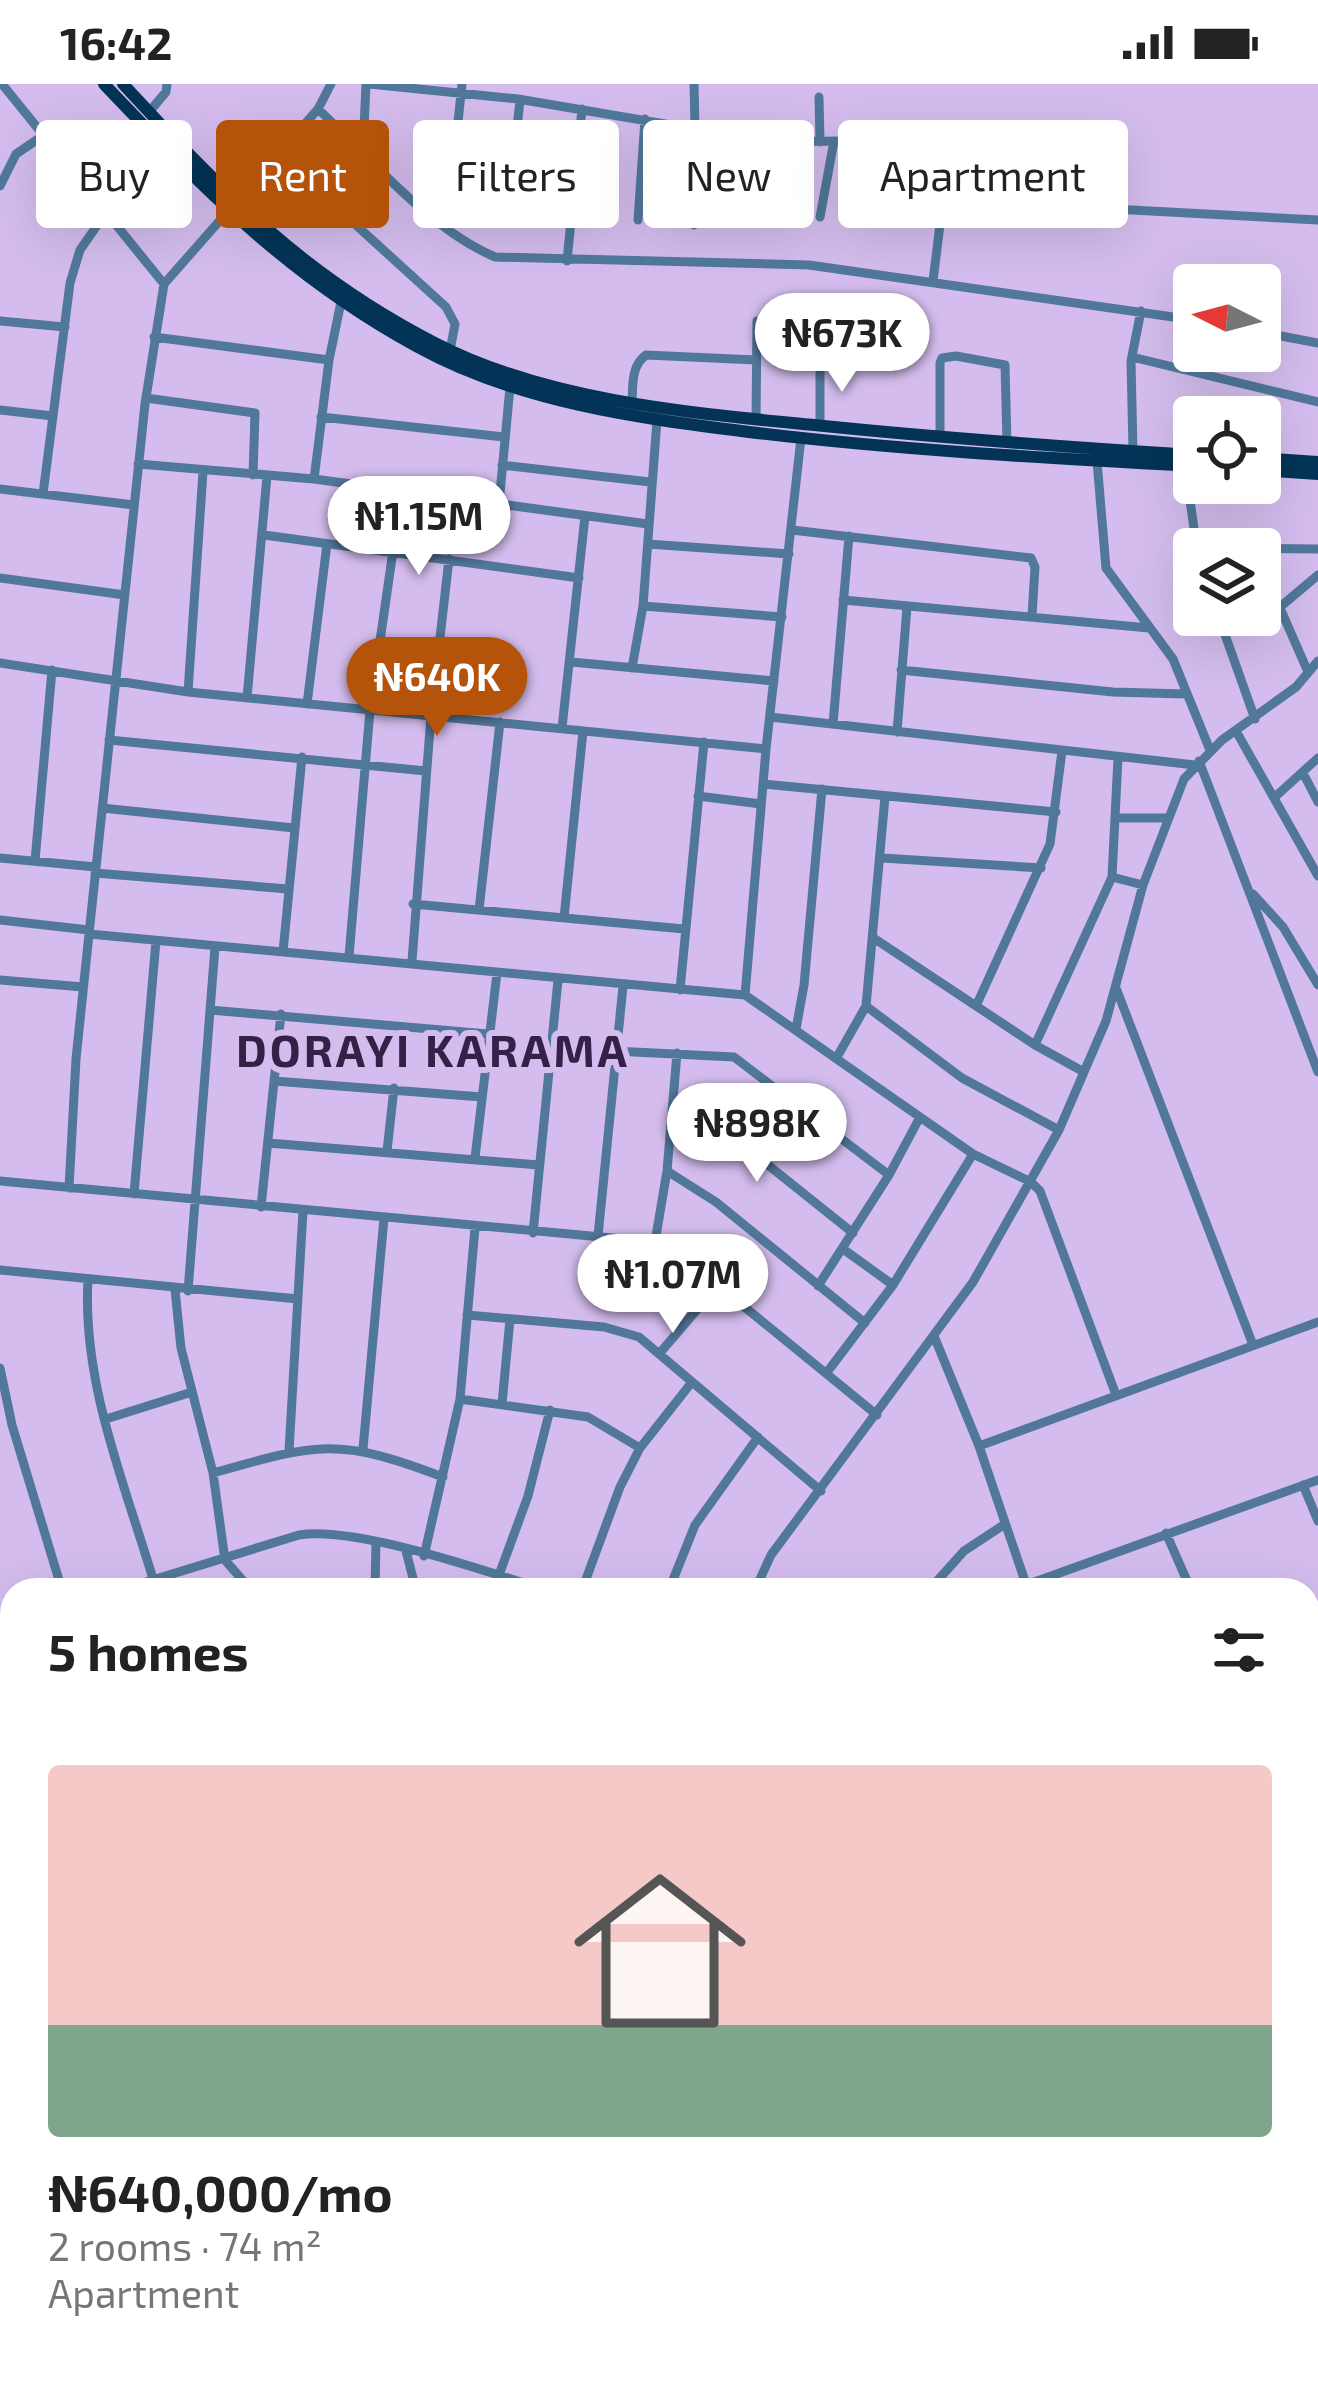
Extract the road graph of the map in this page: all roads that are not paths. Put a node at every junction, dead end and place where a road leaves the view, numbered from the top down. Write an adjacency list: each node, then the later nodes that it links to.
1 (2, 84): 25 (street)
2 (104, 84): 34 (main road)
3 (123, 84): 16 (main road)
4 (167, 84): 16 (street)
5 (331, 84): 14 (street)
6 (368, 84): 9 (street); 20 (street)
7 (527, 84): 13 (street)
8 (694, 84): 24 (street)
9 (404, 86): 10 (street)
10 (431, 87): 11 (street)
11 (461, 89): 13 (street); 21 (street)
12 (819, 98): 30 (street)
13 (522, 100): 15 (street); 22 (street)
14 (318, 109): 18 (street); 19 (street)
15 (582, 109): 17 (street); 48 (street)
16 (148, 112): 33 (main road)
17 (645, 119): 23 (street); 38 (street)
18 (309, 120)
19 (330, 120)
20 (365, 120)
21 (458, 120)
22 (519, 120)
23 (651, 120)
24 (695, 120)
25 (36, 130)
26 (36, 140): 32 (street)
27 (834, 141): 28 (street); 30 (street); 37 (street)
28 (838, 141)
29 (814, 142): 30 (street)
30 (820, 142)
31 (389, 175): 35 (street)
32 (0, 186)
33 (216, 190)
34 (216, 192)
35 (413, 197)
36 (1128, 210): 39 (street)
37 (820, 217)
38 (638, 220)
39 (1318, 220)
40 (216, 226): 50 (street)
41 (95, 228): 56 (street)
42 (117, 228): 50 (street)
43 (253, 228): 51 (main road)
44 (260, 228): 60 (main road)
45 (359, 228): 60 (street)
46 (447, 228): 48 (street)
47 (939, 228): 49 (street)
48 (567, 261): 49 (street)
49 (932, 280): 52 (street)
50 (164, 284): 58 (street)
51 (341, 302): 62 (street); 65 (main road)
52 (1141, 311): 53 (street); 61 (street)
53 (1173, 316)
54 (0, 321): 56 (street)
55 (757, 321): 63 (street)
56 (64, 328): 70 (street)
57 (1281, 336): 59 (street)
58 (154, 337): 62 (street); 66 (street)
59 (1318, 343)
60 (450, 351): 67 (main road)
61 (1132, 356): 68 (street); 79 (street)
62 (328, 360): 71 (street)
63 (757, 360): 67 (street); 73 (street)
64 (820, 365): 74 (street)
65 (510, 387): 72 (main road); 75 (street)
66 (146, 398): 85 (street); 90 (street)
67 (632, 402): 73 (main road)
68 (1318, 402)
69 (0, 410): 70 (street)
70 (53, 416): 95 (street)
71 (321, 418): 75 (street); 92 (street)
72 (657, 420): 76 (main road); 93 (street)
73 (757, 420): 74 (main road)
74 (820, 426): 77 (main road)
75 (504, 437): 86 (street)
76 (801, 438): 82 (main road); 100 (street)
77 (940, 438): 78 (main road); 78 (street)
78 (1007, 443): 79 (main road)
79 (1133, 451): 80 (main road)
80 (1173, 459)
81 (1281, 459): 84 (main road)
82 (1096, 461): 83 (main road); 121 (street)
83 (1173, 462)
84 (1318, 462)
85 (138, 464): 88 (street); 97 (street)
86 (502, 465): 93 (street); 96 (street)
87 (1281, 471): 89 (main road)
88 (203, 472): 90 (street); 132 (street)
89 (1318, 474)
90 (254, 475): 91 (street)
91 (267, 476): 92 (street); 101 (street)
92 (314, 479): 96 (street)
93 (650, 482): 99 (street)
94 (0, 489): 95 (street)
95 (43, 494): 97 (street)
96 (499, 504): 98 (street)
97 (134, 505): 113 (street)
98 (585, 516): 99 (street); 112 (street)
99 (648, 524): 104 (street)
100 (792, 530): 102 (street); 108 (street)
101 (264, 535): 103 (street); 134 (street)
102 (849, 536): 114 (street); 119 (street)
103 (327, 544): 107 (street); 135 (street)
104 (648, 544): 108 (street); 116 (street)
105 (1281, 549): 106 (street)
106 (1318, 549)
107 (393, 551): 109 (street); 136 (street)
108 (789, 554): 120 (street)
109 (449, 560): 112 (street); 137 (street)
110 (1318, 575): 115 (street)
111 (0, 578): 113 (street)
112 (579, 578): 124 (street)
113 (124, 596): 130 (street)
114 (843, 600): 117 (street); 141 (street)
115 (1281, 606)
116 (643, 607): 120 (street); 126 (street)
117 (907, 607): 119 (street); 128 (street)
118 (1281, 609): 129 (street)
119 (1032, 616): 121 (street)
120 (782, 617): 131 (street)
121 (1150, 628): 133 (street)
122 (1225, 636): 139 (street)
123 (1318, 661): 129 (street)
124 (571, 662): 126 (street); 142 (street)
125 (0, 663): 127 (street)
126 (632, 668): 131 (street)
127 (52, 670): 130 (street); 172 (street)
128 (901, 670): 133 (street); 145 (street)
129 (1308, 672): 139 (street)
130 (115, 680): 132 (street); 146 (street)
131 (774, 681): 138 (street)
132 (188, 692): 134 (street)
133 (1186, 694): 149 (street)
134 (247, 698): 135 (street)
135 (307, 704): 136 (street)
136 (370, 710): 137 (street); 154 (street)
137 (430, 716): 140 (street); 156 (street)
138 (770, 717): 141 (street); 148 (street)
139 (1255, 719): 144 (street)
140 (500, 722): 142 (street); 181 (street)
141 (833, 724): 145 (street)
142 (562, 728): 143 (street)
143 (583, 730): 147 (street); 182 (street)
144 (1236, 730): 149 (street); 161 (street)
145 (897, 732): 150 (street)
146 (110, 740): 151 (street); 165 (street)
147 (704, 742): 148 (street); 160 (street)
148 (766, 749): 158 (street)
149 (1210, 750): 155 (street)
150 (1062, 751): 152 (street); 166 (street)
151 (302, 757): 154 (street); 169 (street)
152 (1118, 758): 155 (street); 167 (street)
153 (1318, 758): 157 (street)
154 (364, 762): 156 (street); 190 (street)
155 (1197, 763): 168 (street); 179 (street)
156 (426, 771): 180 (street)
157 (1303, 773): 161 (street); 163 (street)
158 (763, 784): 159 (street); 164 (street)
159 (822, 789): 162 (street); 205 (street)
160 (698, 796): 164 (street); 184 (street)
161 (1276, 796): 175 (street)
162 (885, 797): 166 (street); 171 (street)
163 (1318, 802)
164 (761, 804): 200 (street)
165 (102, 808): 169 (street); 174 (street)
166 (1056, 812): 173 (street)
167 (1116, 818): 168 (street); 176 (street)
168 (1168, 818): 177 (street)
169 (294, 828): 178 (street)
170 (0, 858): 172 (street)
171 (882, 858): 173 (street); 186 (street)
172 (35, 861): 174 (street)
173 (1041, 868): 202 (street)
174 (96, 870): 178 (street); 185 (street)
175 (1318, 876)
176 (1112, 878): 177 (street); 207 (street)
177 (1143, 885): 198 (street)
178 (288, 889): 189 (street)
179 (1249, 890): 196 (street); 212 (street)
180 (413, 904): 181 (street); 191 (street)
181 (479, 910): 182 (street)
182 (564, 918): 184 (street)
183 (0, 920): 185 (street)
184 (684, 928): 199 (street)
185 (89, 932): 187 (street); 197 (street)
186 (875, 939): 201 (street); 202 (street)
187 (156, 941): 188 (street); 229 (street)
188 (215, 947): 189 (street); 203 (street)
189 (283, 952): 190 (street)
190 (349, 956): 191 (street)
191 (412, 962): 192 (street)
192 (497, 973): 194 (street); 206 (street)
193 (0, 980): 197 (street)
194 (559, 980): 195 (street); 223 (street)
195 (623, 986): 199 (street); 208 (street)
196 (1318, 986)
197 (83, 987): 228 (street)
198 (1116, 988): 211 (street); 252 (street)
199 (680, 990): 200 (street)
200 (745, 995): 205 (street)
201 (866, 1006): 210 (street); 218 (street)
202 (976, 1006): 207 (street)
203 (210, 1010): 204 (street); 230 (street)
204 (281, 1014): 206 (street); 213 (street)
205 (796, 1029): 210 (street)
206 (488, 1034): 215 (street)
207 (1035, 1045): 211 (street)
208 (614, 1051): 209 (street); 237 (street)
209 (676, 1053): 216 (street); 225 (street)
210 (837, 1057): 217 (street)
211 (1084, 1072): 218 (street)
212 (1318, 1072)
213 (274, 1081): 214 (street); 219 (street)
214 (394, 1088): 215 (street); 220 (street)
215 (482, 1097): 222 (street)
216 (672, 1115): 224 (street); 236 (street)
217 (920, 1118): 221 (street); 225 (street)
218 (1059, 1130): 227 (street)
219 (268, 1143): 220 (street); 231 (street)
220 (387, 1151): 222 (street)
221 (973, 1154): 227 (street); 243 (street)
222 (475, 1158): 223 (street)
223 (538, 1165): 235 (street)
224 (668, 1171): 238 (street); 244 (street)
225 (890, 1175): 236 (street)
226 (0, 1181): 228 (street)
227 (1031, 1182): 251 (street); 258 (street)
228 (69, 1188): 229 (street)
229 (134, 1195): 230 (street)
230 (194, 1201): 231 (street); 245 (street)
231 (261, 1207): 232 (street)
232 (303, 1211): 233 (street); 246 (street)
233 (384, 1219): 234 (street); 268 (street)
234 (475, 1228): 235 (street); 247 (street)
235 (533, 1233): 237 (street)
236 (853, 1233): 239 (street)
237 (598, 1236): 238 (street)
238 (655, 1242): 242 (street)
239 (843, 1249): 243 (street); 244 (street)
240 (0, 1270): 241 (street)
241 (88, 1280): 245 (street); 263 (street)
242 (718, 1285): 253 (street); 255 (street)
243 (893, 1285): 250 (street)
244 (818, 1286): 250 (street)
245 (182, 1290): 246 (street); 257 (street)
246 (298, 1300): 269 (street)
247 (467, 1315): 248 (street); 259 (street)
248 (510, 1319): 253 (street); 260 (street)
249 (1318, 1322): 252 (street)
250 (865, 1323): 255 (street)
251 (934, 1336): 262 (street); 266 (street)
252 (1253, 1345): 258 (street)
253 (659, 1354): 256 (street)
254 (0, 1368): 264 (street)
255 (828, 1371): 262 (street)
256 (692, 1382): 265 (street); 267 (street)
257 (192, 1392): 263 (street); 270 (street)
258 (1116, 1395): 266 (street)
259 (460, 1399): 260 (street); 271 (street)
260 (502, 1404): 261 (street)
261 (550, 1410): 267 (street); 282 (street)
262 (877, 1415): 274 (street)
263 (106, 1419): 284 (street)
264 (6, 1425): 283 (street)
265 (758, 1437): 274 (street); 291 (street)
266 (979, 1446): 276 (street)
267 (640, 1448): 290 (street)
268 (363, 1449): 269 (street); 271 (street)
269 (289, 1451): 270 (street)
270 (213, 1473): 281 (street)
271 (443, 1477): 280 (street)
272 (1318, 1480): 273 (street)
273 (1304, 1485): 275 (street); 277 (street)
274 (821, 1491): 292 (street)
275 (1318, 1521)
276 (1006, 1524): 293 (street); 294 (street)
277 (1166, 1533): 295 (street); 296 (street)
278 (376, 1542): 279 (street); 281 (street); 287 (street)
279 (406, 1551): 280 (street); 288 (street)
280 (424, 1556): 282 (street)
281 (224, 1560): 285 (street); 286 (street)
282 (499, 1575): 289 (street)
283 (58, 1578)
284 (153, 1578)
285 (157, 1578)
286 (240, 1578)
287 (375, 1578)
288 (413, 1578)
289 (504, 1578)
290 (586, 1578)
291 (674, 1578)
292 (760, 1578)
293 (940, 1578)
294 (1024, 1578)
295 (1050, 1578)
296 (1187, 1578)

